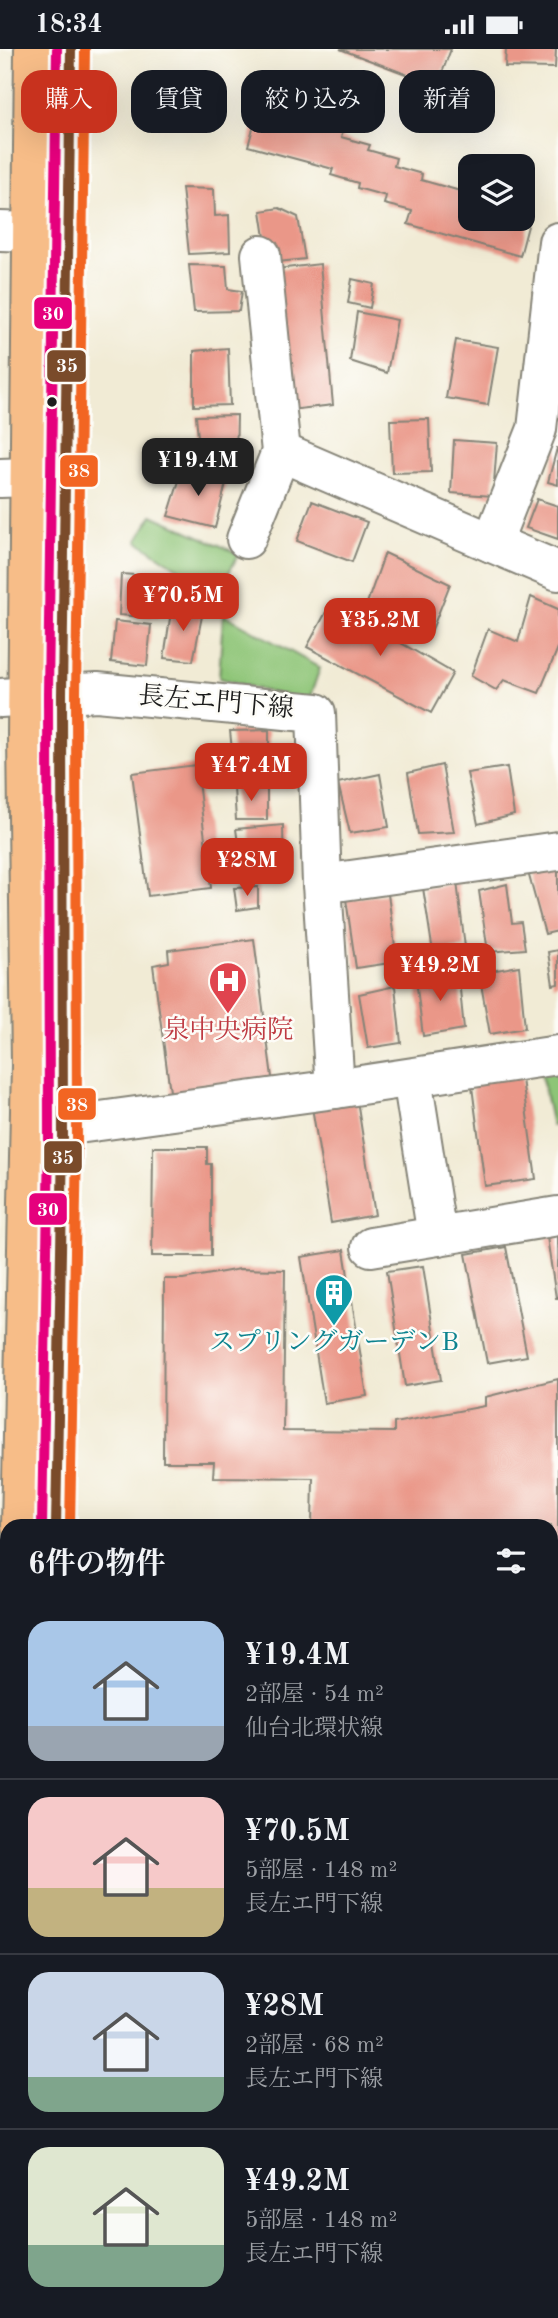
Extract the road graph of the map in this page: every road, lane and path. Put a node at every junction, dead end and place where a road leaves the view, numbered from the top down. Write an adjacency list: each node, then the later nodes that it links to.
1 (34, 49): 3 (main road)
2 (71, 49): 11 (main road)
3 (16, 232): 7 (main road)
4 (558, 242): 9 (street)
5 (261, 255): 6 (street)
6 (281, 452): 8 (street); 9 (street)
7 (15, 477): 11 (main road)
8 (246, 539)
9 (492, 543): 10 (street)
10 (558, 571)
11 (30, 696): 13 (street, 長左エ門下線); 17 (main road); 21 (main road)
12 (558, 851): 13 (street)
13 (322, 884): 16 (street, 長左エ門下線)
14 (558, 1055): 15 (street)
15 (412, 1078): 16 (street); 19 (street)
16 (335, 1089): 17 (street)
17 (63, 1126): 22 (main road)
18 (558, 1216): 19 (street)
19 (437, 1236): 20 (street)
20 (371, 1247)
21 (21, 1519)
22 (56, 1519)

